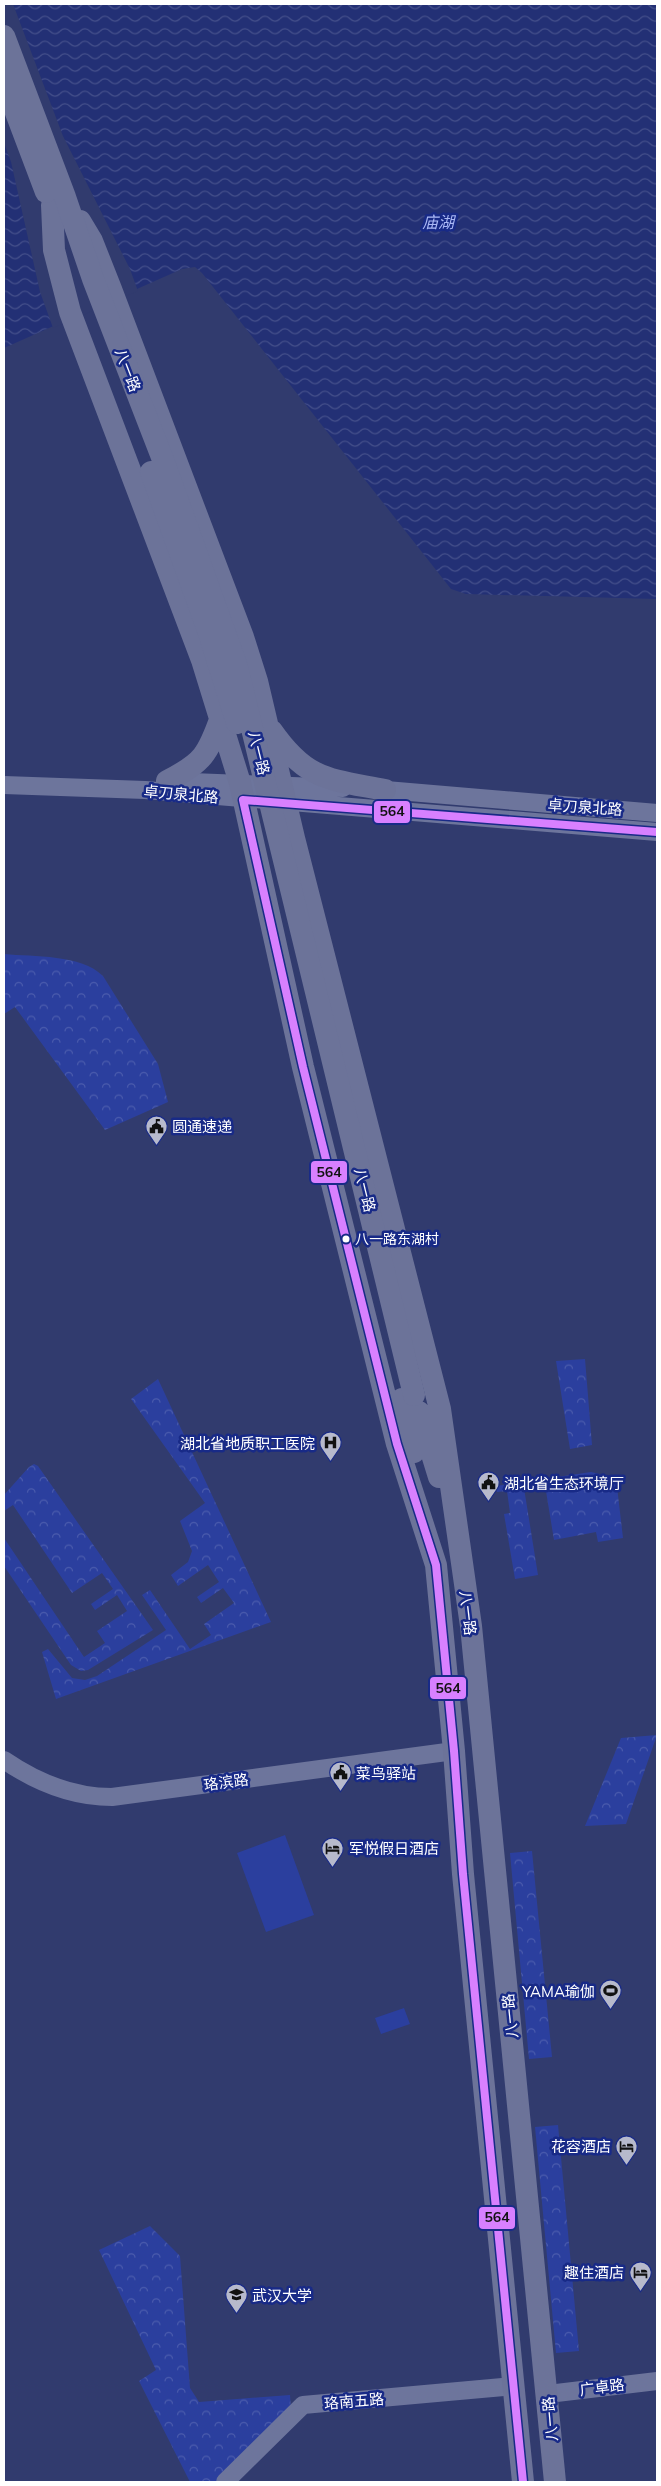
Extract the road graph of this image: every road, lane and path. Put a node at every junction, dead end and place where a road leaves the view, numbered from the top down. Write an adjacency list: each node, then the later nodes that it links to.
1 (4, 36): 3 (main road, 八一路, bridge)
2 (4, 80): 3 (main road, 八一路, bridge)
3 (58, 201): 4 (main road, 八一路); 5 (main road, 八一路, bridge); 16 (main road, 八一路, bridge)
4 (220, 716): 7 (main road); 10 (main road, 八一路)
5 (268, 724): 9 (main road); 11 (main road, 八一路)
6 (4, 778): 7 (street, 卓刀泉北路)
7 (167, 781): 10 (street, 卓刀泉北路)
8 (4, 785): 10 (street, 卓刀泉北路)
9 (385, 790): 11 (street, 卓刀泉北路); 12 (street, 卓刀泉北路)
10 (241, 792): 11 (street, 卓刀泉北路); 15 (main road, 八一路)
11 (283, 793): 13 (street, 卓刀泉北路); 14 (main road, 八一路)
12 (657, 813)
13 (657, 832)
14 (351, 1055): 15 (main road); 17 (main road, 八一路)
15 (303, 1066): 18 (main road, 八一路)
16 (408, 1397): 17 (main road, 八一路); 18 (main road, 八一路)
17 (460, 1550): 23 (main road, 八一路)
18 (436, 1565): 19 (main road, 八一路)
19 (454, 1751): 20 (street, 珞滨路); 22 (main road, 八一路)
20 (4, 1760)
21 (657, 2381): 23 (street, 广卓路)
22 (514, 2386): 24 (street, 珞南五路); 25 (main road, 八一路)
23 (548, 2394): 26 (main road, 八一路)
24 (225, 2482)
25 (523, 2482)
26 (555, 2482)

